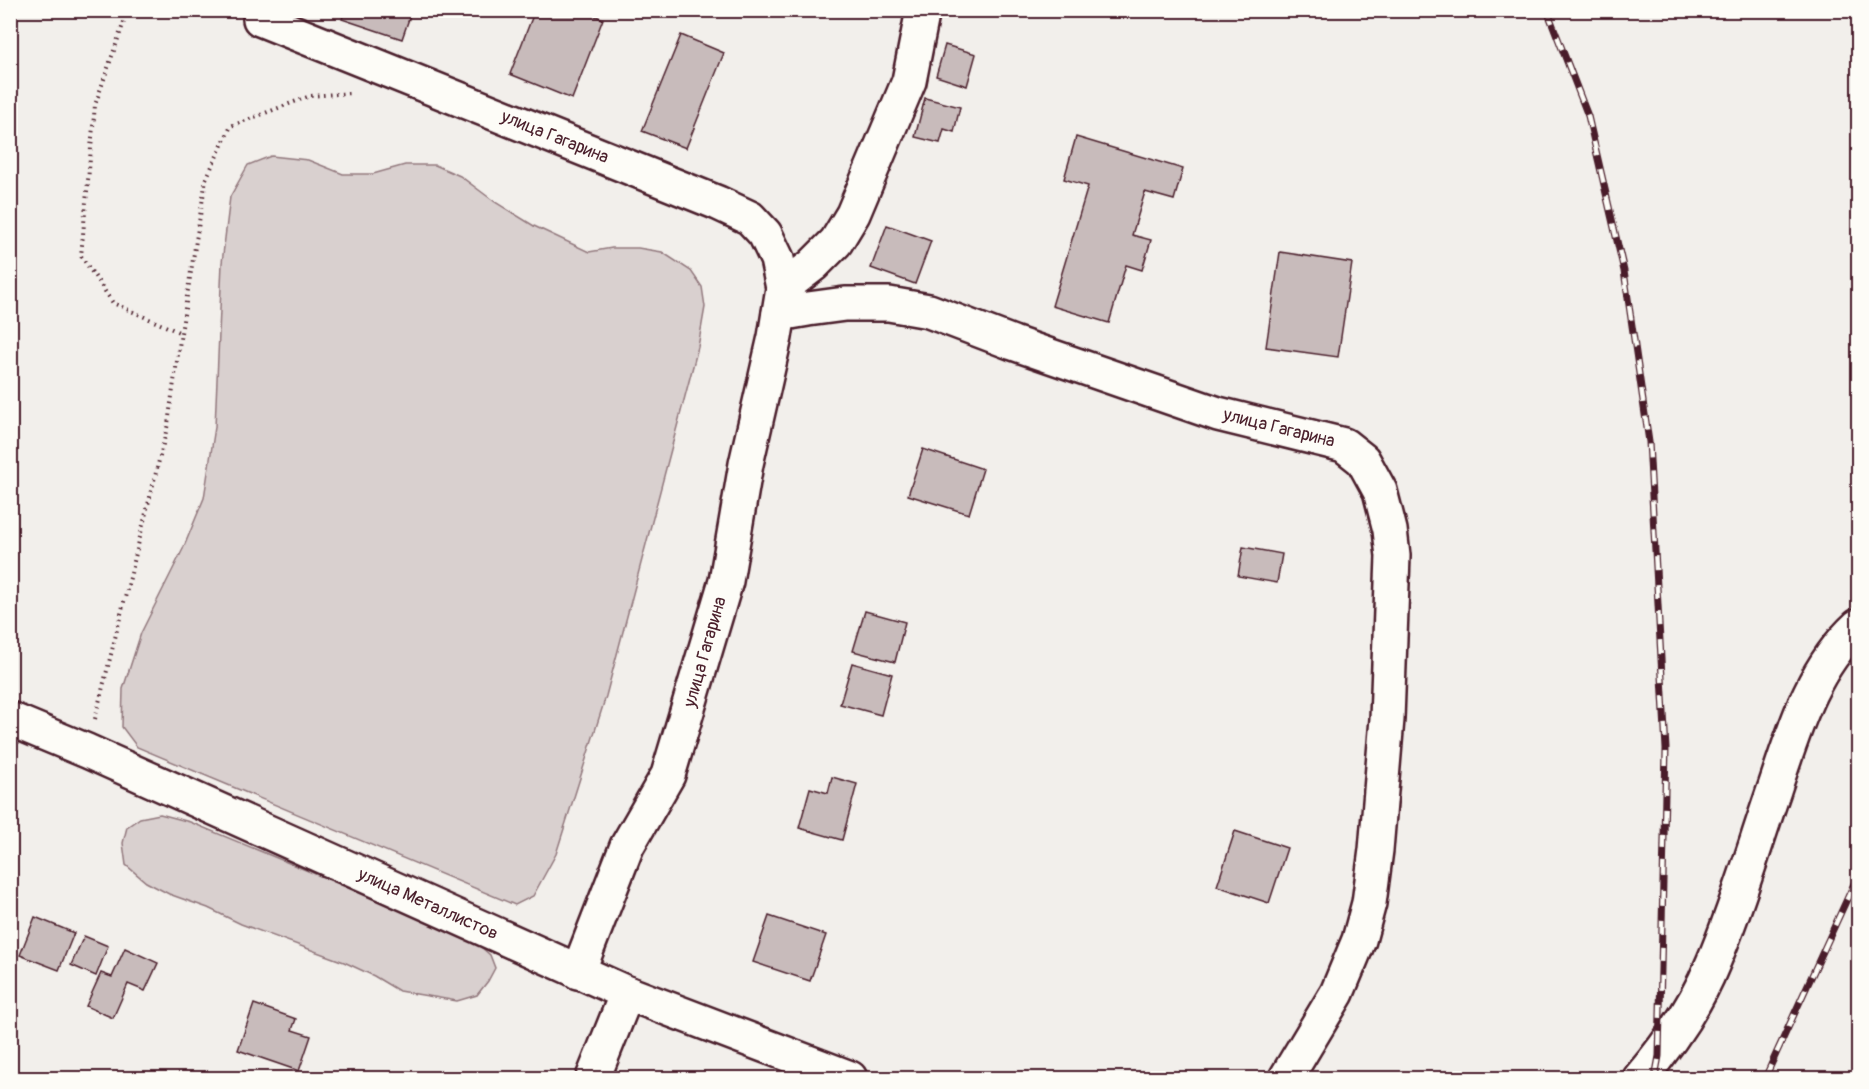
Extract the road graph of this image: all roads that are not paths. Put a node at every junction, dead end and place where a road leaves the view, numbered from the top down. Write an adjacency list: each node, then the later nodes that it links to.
1 (923, 10): 3 (street)
2 (260, 19): 3 (street, улица Гагарина)
3 (781, 301): 6 (street, улица Гагарина); 10 (street, улица Гагарина)
4 (1858, 626): 11 (street)
5 (10, 718): 6 (street, улица Металлистов)
6 (579, 972): 7 (street, улица Металлистов)
7 (627, 993): 8 (street); 9 (street, улица Металлистов)
8 (593, 1078)
9 (850, 1078)
10 (1286, 1078)
11 (1640, 1078)

